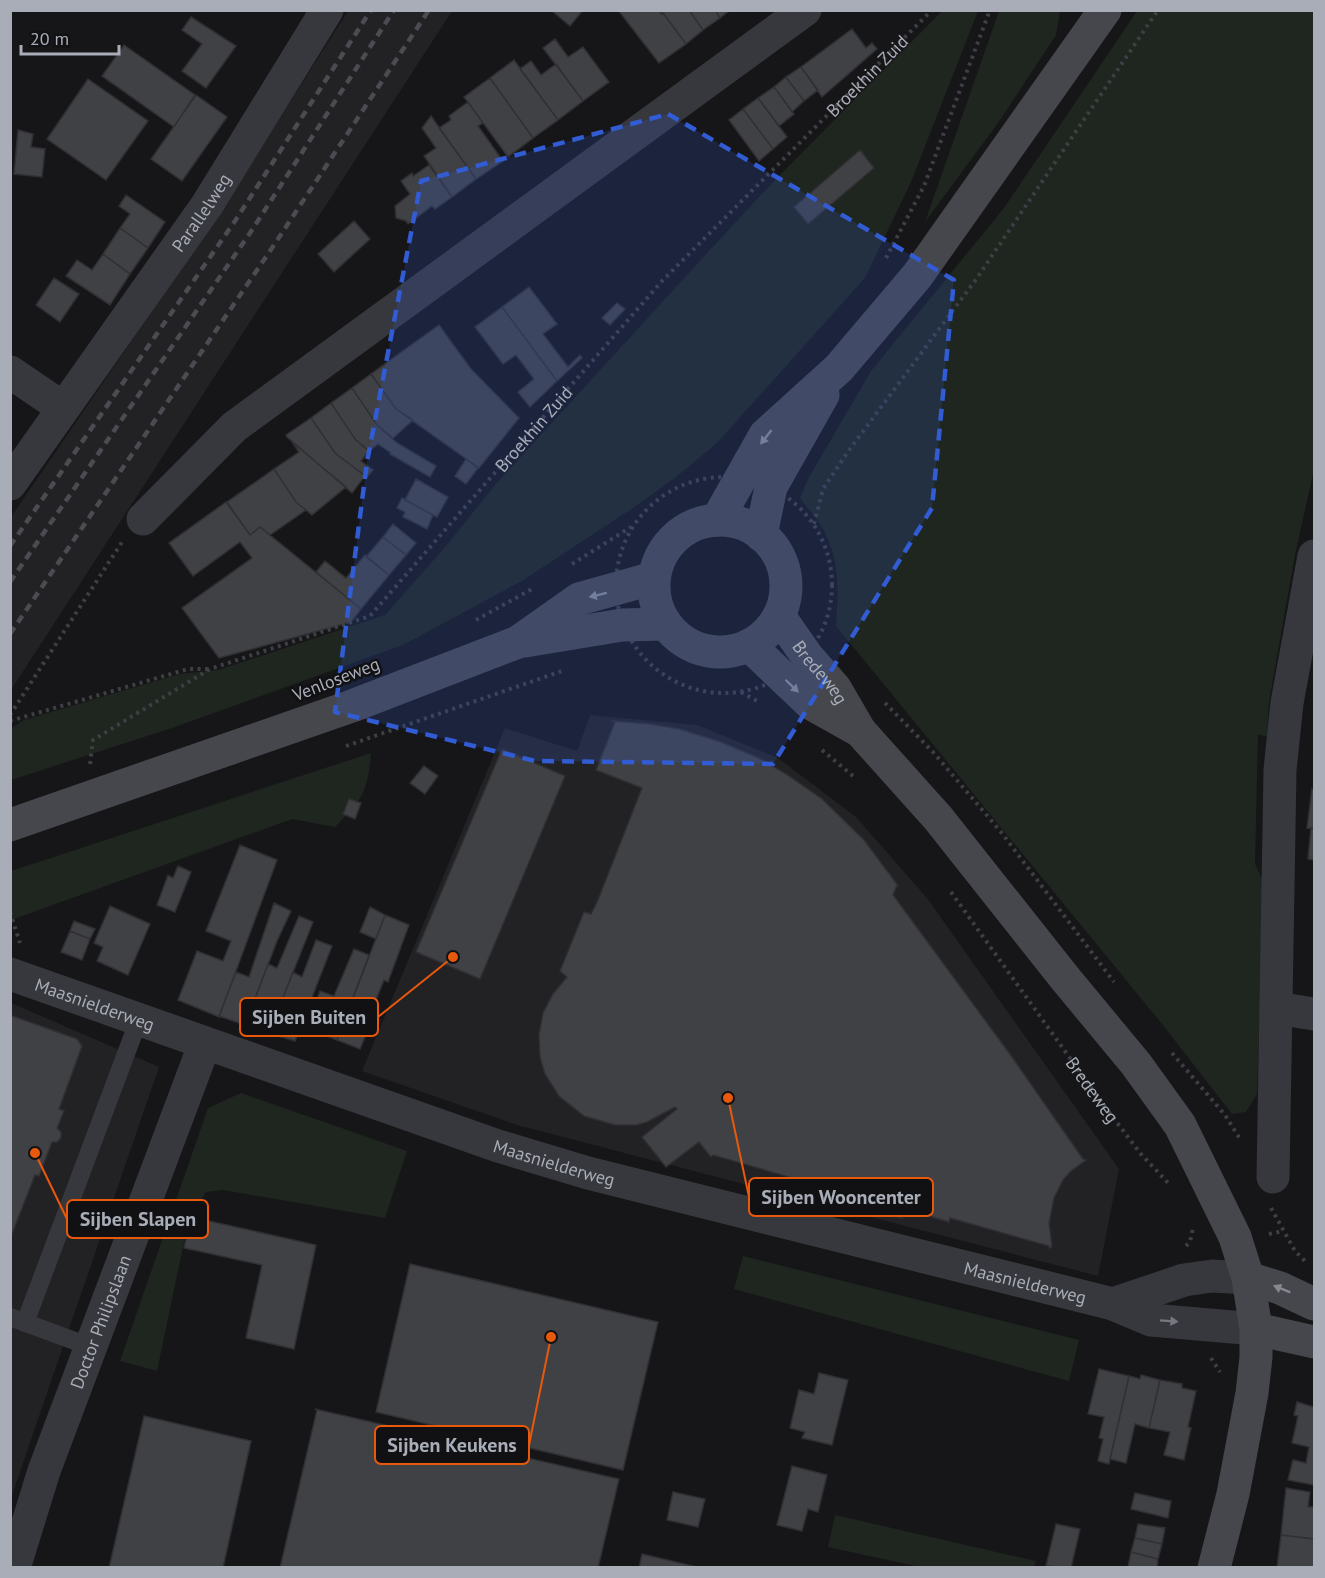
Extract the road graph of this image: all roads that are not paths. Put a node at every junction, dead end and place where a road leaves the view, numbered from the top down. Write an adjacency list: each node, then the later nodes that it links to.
1 (327, 10): 5 (street, Parallelweg)
2 (805, 10): 8 (street)
3 (1105, 10): 6 (street)
4 (10, 372): 5 (street)
5 (63, 408): 7 (street)
6 (756, 483): 9 (street); 10 (street)
7 (10, 484)
8 (143, 519)
9 (717, 520): 10 (street); 12 (street)
10 (761, 534): 13 (street)
11 (1314, 556): 20 (street)
12 (654, 578): 14 (street); 15 (street, Venloseweg, one-way to 15)
13 (779, 616): 16 (street); 17 (street, Bredeweg)
14 (666, 624): 15 (street, Venloseweg); 16 (street)
15 (518, 642): 18 (street, Venloseweg)
16 (749, 645): 17 (street, Bredeweg, one-way to 17)
17 (860, 731): 25 (street, Bredeweg)
18 (10, 825)
19 (10, 974): 22 (street, Maasnielderweg)
20 (1276, 1008): 21 (street); 24 (street)
21 (1314, 1014)
22 (139, 1019): 23 (street, Maasnielderweg); 28 (lane)
23 (205, 1043): 26 (street, Maasnielderweg); 31 (street, Doctor Philipslaan)
24 (1273, 1177)
25 (1248, 1278): 26 (street); 27 (street, one-way to 25); 29 (street, Bredeweg)
26 (1113, 1304): 29 (street, Maasnielderweg, one-way to 29)
27 (1314, 1304)
28 (18, 1320): 31 (lane)
29 (1256, 1329): 30 (street); 33 (street, Bredeweg)
30 (1314, 1342)
31 (91, 1347): 32 (street, Doctor Philipslaan)
32 (14, 1568)
33 (1214, 1568)

